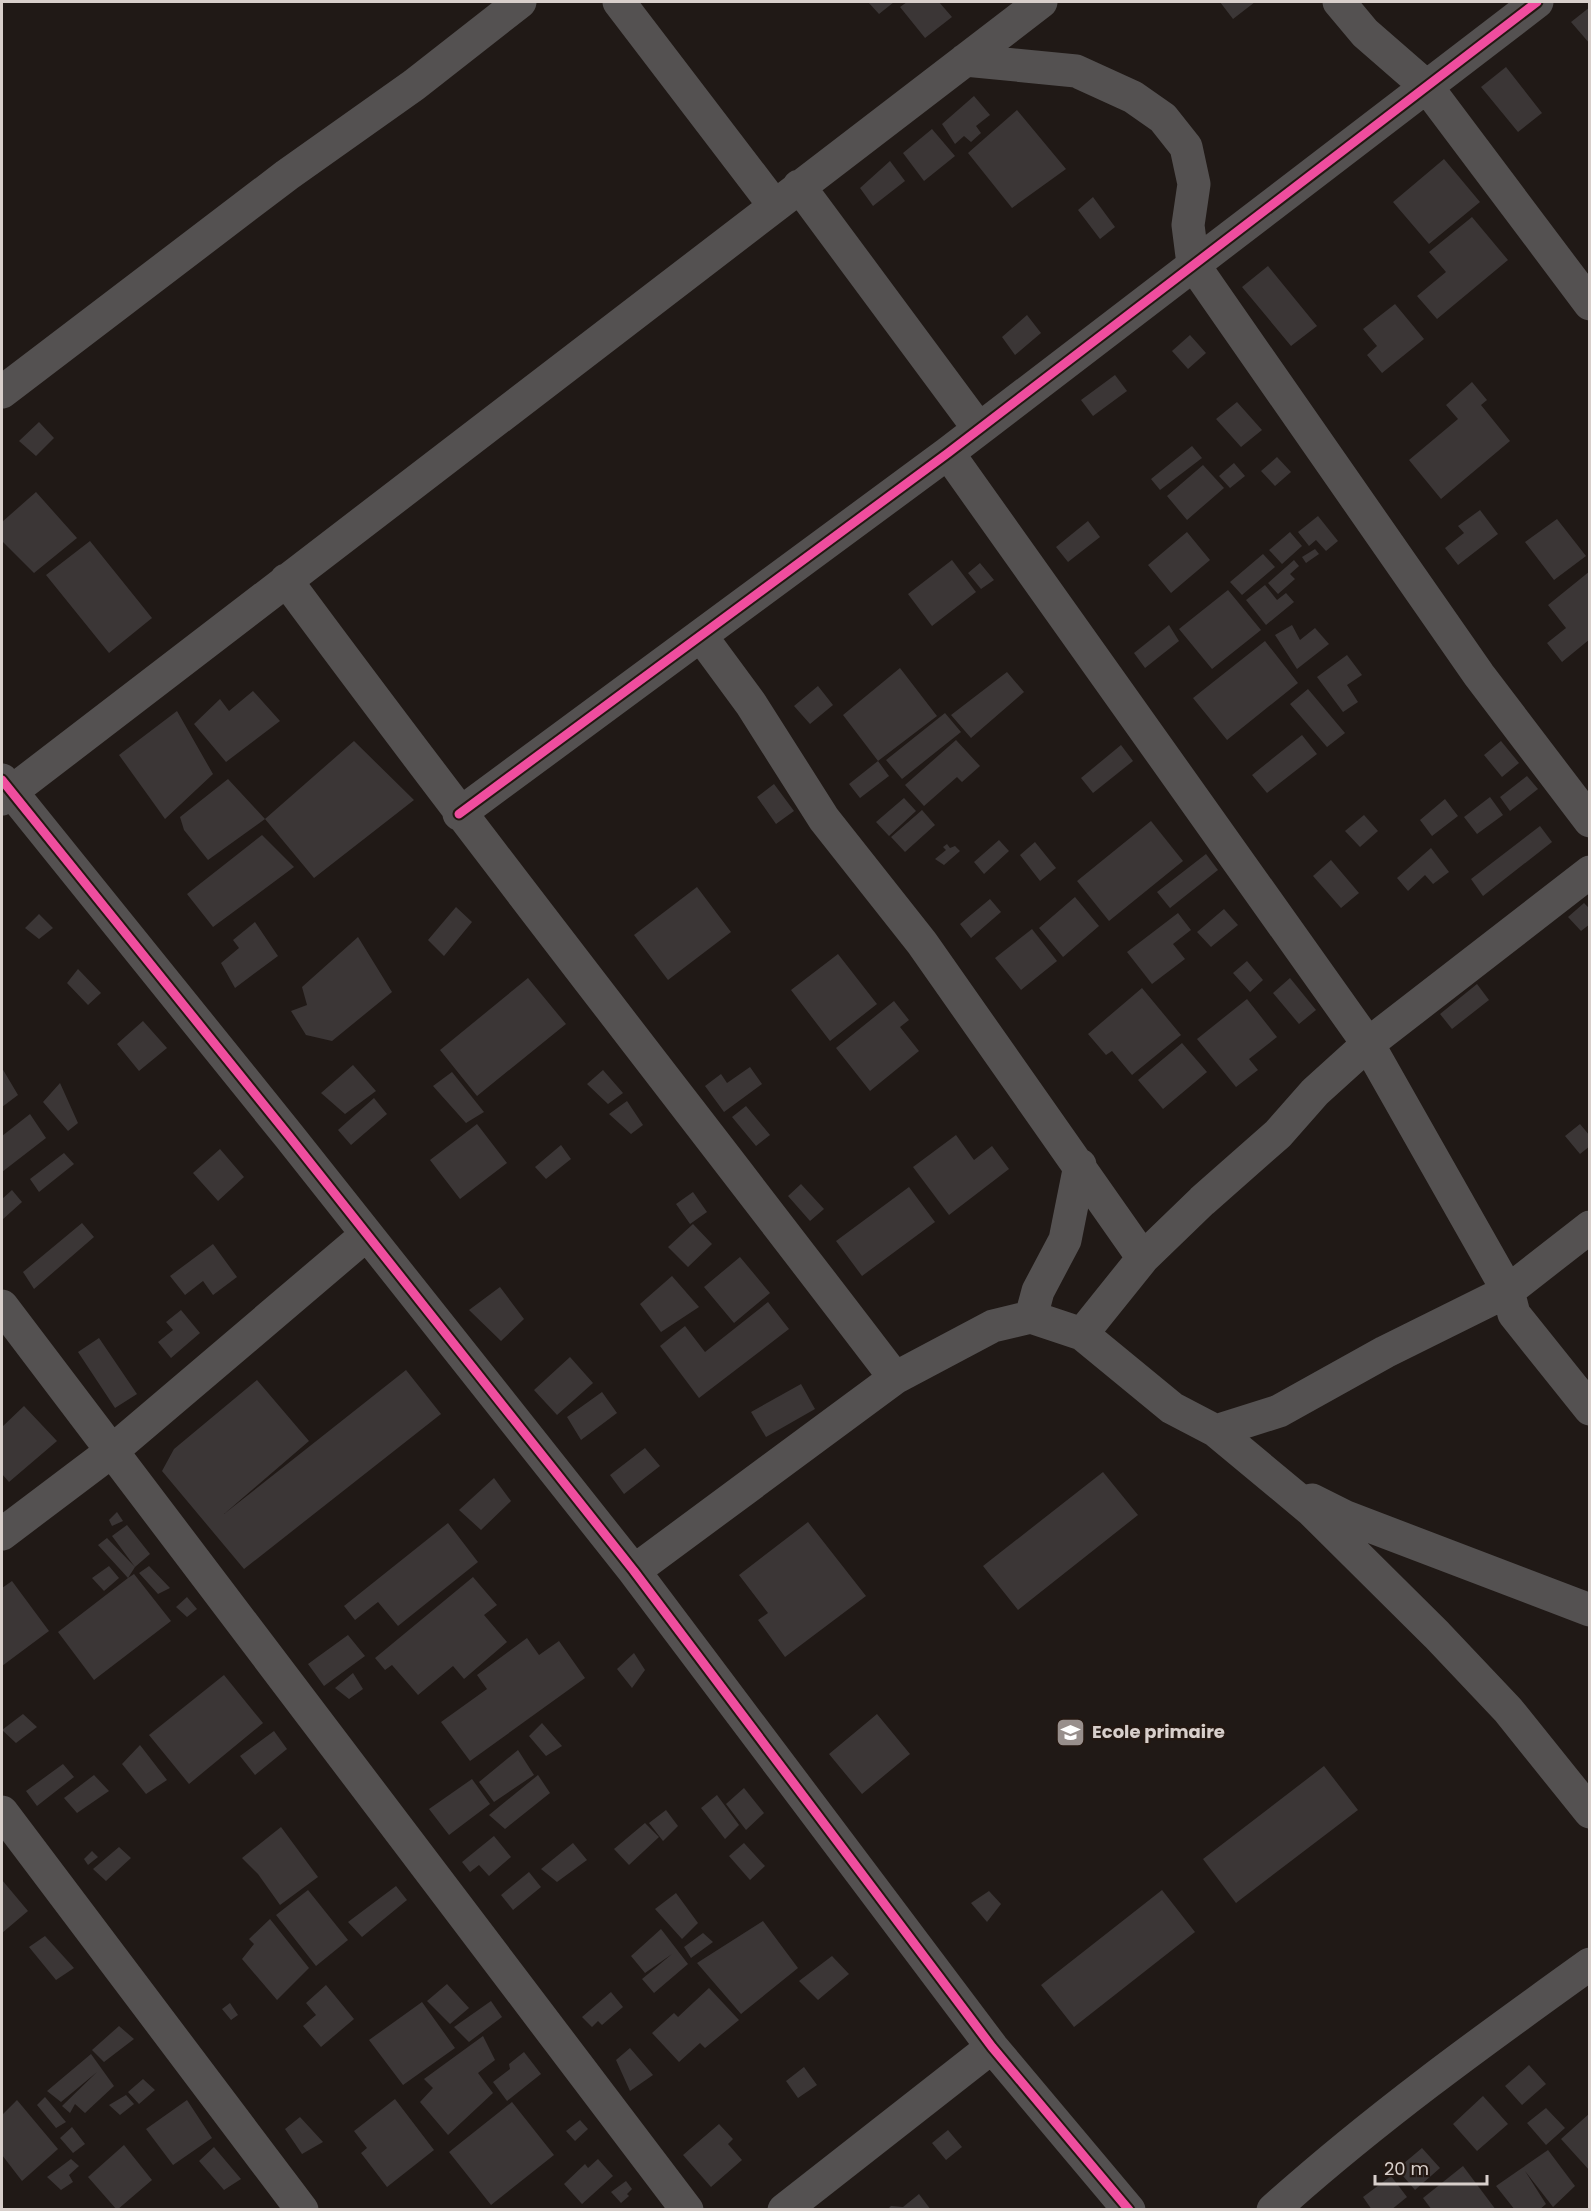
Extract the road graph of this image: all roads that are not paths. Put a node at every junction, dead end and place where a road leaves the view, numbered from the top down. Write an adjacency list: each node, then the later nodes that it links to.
1 (520, 2): 11 (street)
2 (619, 2): 8 (street)
3 (1041, 2): 6 (street)
4 (1340, 2): 7 (street)
5 (1537, 2): 7 (street)
6 (965, 60): 8 (street); 9 (street)
7 (1426, 87): 9 (street); 10 (street)
8 (787, 195): 12 (street); 14 (street)
9 (1193, 264): 12 (street); 18 (street)
10 (1590, 304)
11 (2, 392)
12 (979, 429): 13 (street)
13 (948, 453): 15 (street); 20 (street)
14 (286, 580): 16 (street); 17 (street)
15 (700, 636): 17 (street); 21 (street)
16 (5, 790): 23 (street)
17 (459, 814): 29 (street)
18 (1590, 821)
19 (1590, 872): 20 (street)
20 (1368, 1044): 24 (street); 25 (street)
21 (1080, 1165): 24 (street); 27 (street)
22 (1590, 1227): 25 (street)
23 (366, 1235): 32 (street); 35 (street)
24 (1143, 1258): 28 (street)
25 (1508, 1291): 30 (street); 31 (street)
26 (2, 1306): 32 (street)
27 (1031, 1317): 28 (street); 29 (street)
28 (1082, 1334): 31 (street)
29 (895, 1378): 35 (street)
30 (1590, 1409)
31 (1216, 1431): 33 (street)
32 (112, 1451): 34 (street); 42 (street)
33 (1280, 1485): 36 (street); 38 (street)
34 (2, 1534)
35 (634, 1571): 40 (street)
36 (1590, 1610)
37 (2, 1812): 41 (street)
38 (1590, 1812)
39 (1590, 1964): 45 (street)
40 (992, 2047): 43 (street); 44 (street)
41 (302, 2210)
42 (687, 2210)
43 (784, 2210)
44 (1129, 2210)
45 (1273, 2210)

